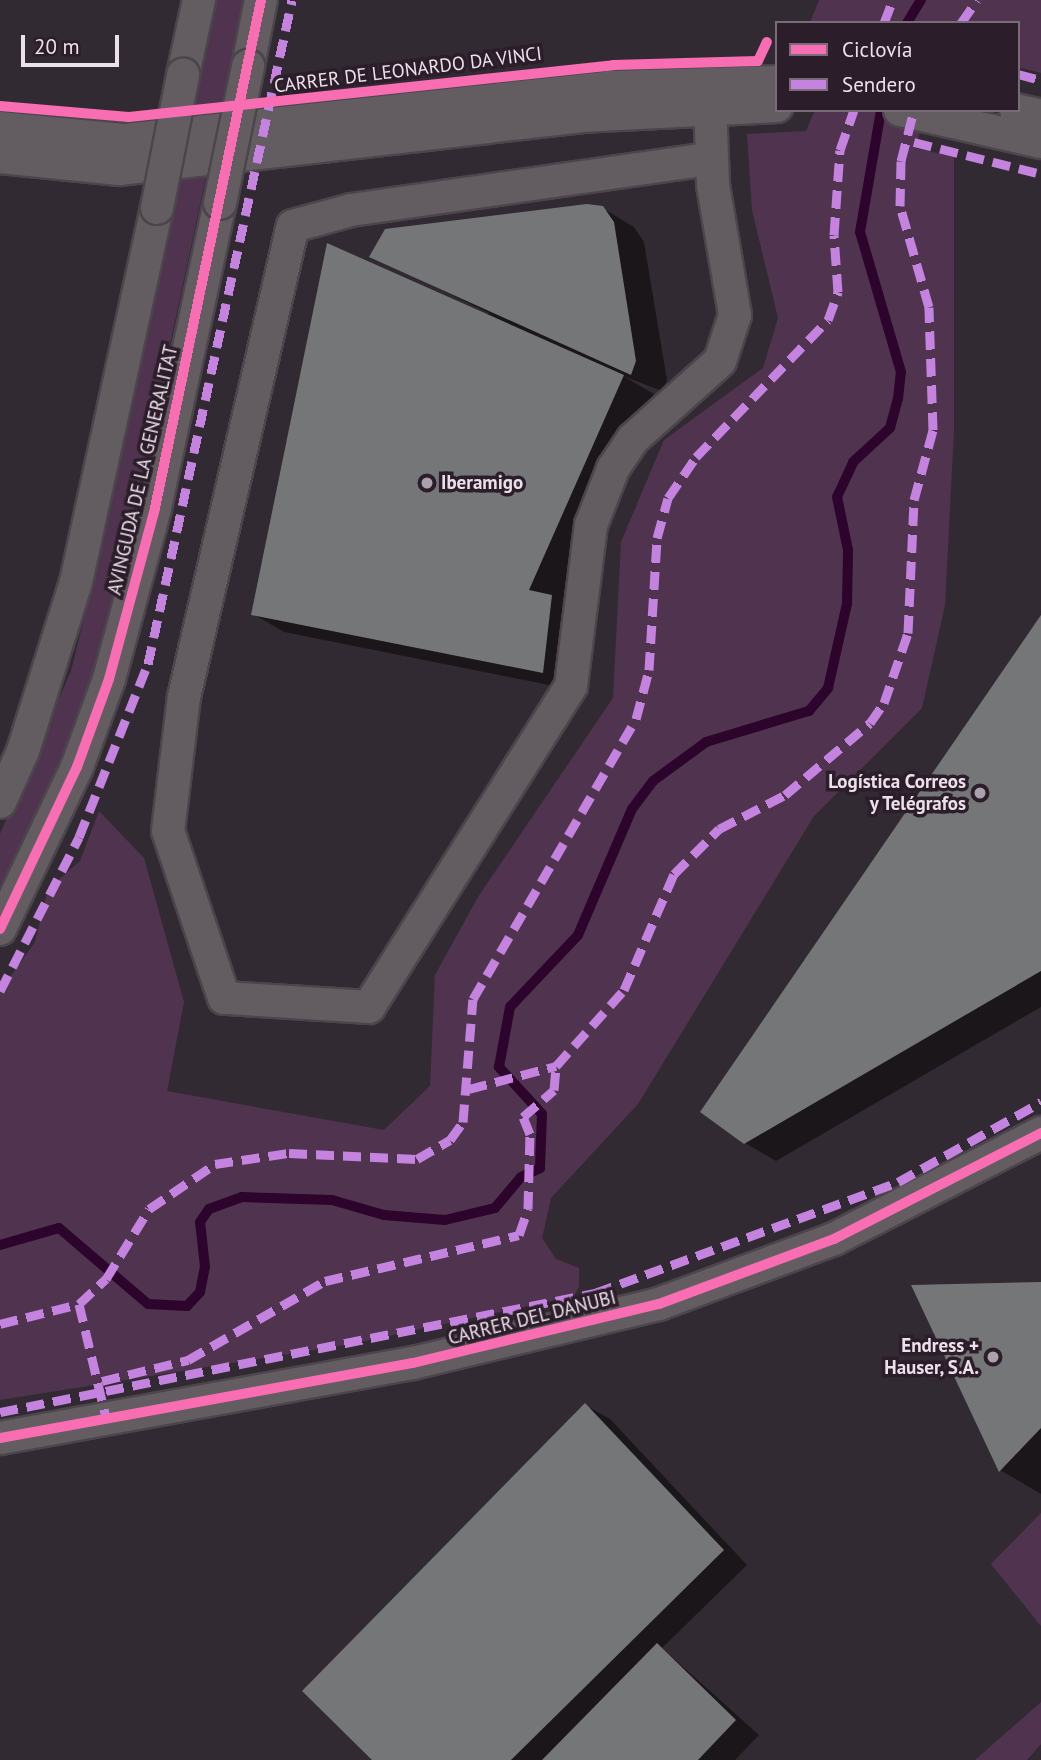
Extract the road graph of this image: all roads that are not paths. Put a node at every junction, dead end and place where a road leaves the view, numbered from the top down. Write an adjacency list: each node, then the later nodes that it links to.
1 (199, 0): 13 (street, AVINGUDA DE LA GENERALITAT, bridge)
2 (261, 0): 14 (street, AVINGUDA DE LA GENERALITAT, bridge)
3 (775, 82): 9 (street, CARRER DE LEONARDO DA VINCI)
4 (775, 106): 5 (street)
5 (709, 107): 11 (street); 12 (street)
6 (1020, 111): 8 (street)
7 (912, 112): 10 (street)
8 (1041, 116)
9 (0, 128)
10 (1041, 142)
11 (0, 157)
12 (711, 159): 12 (street)
13 (0, 802)
14 (0, 929)
15 (1041, 1133): 16 (street, CARRER DEL DANUBI)
16 (0, 1438)

